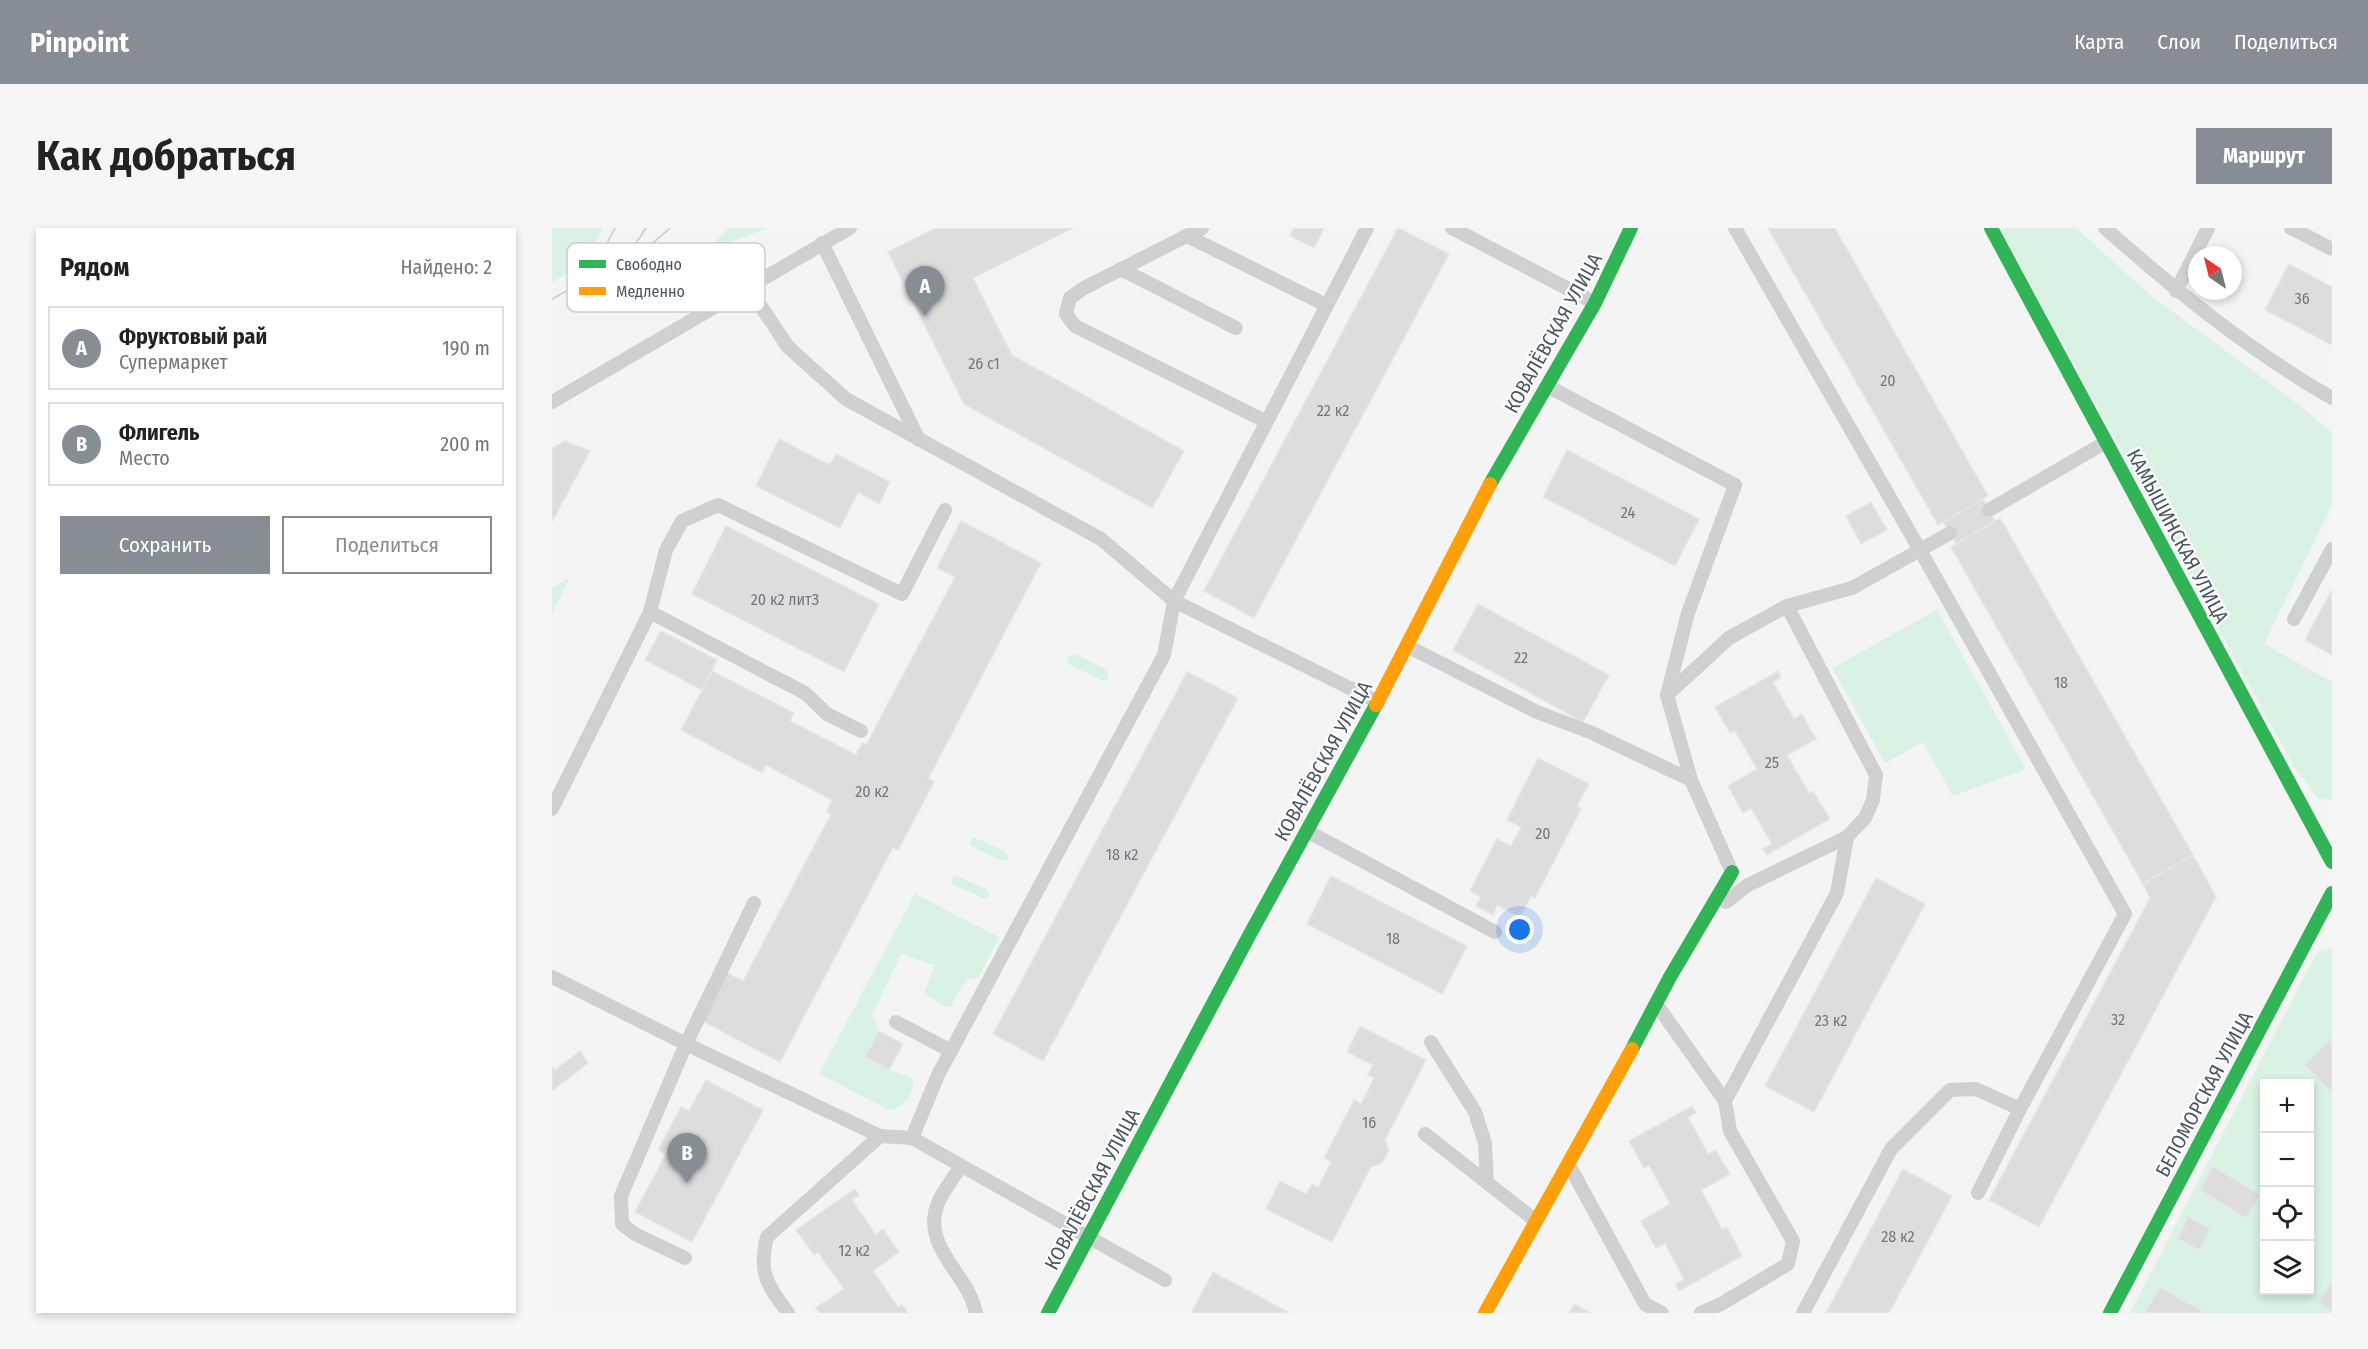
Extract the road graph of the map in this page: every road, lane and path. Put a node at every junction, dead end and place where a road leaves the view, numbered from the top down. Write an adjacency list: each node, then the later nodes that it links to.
1 (850, 228): 12 (lane)
2 (1202, 228): 11 (lane)
3 (1367, 228): 18 (lane)
4 (1452, 228): 17 (lane)
5 (1631, 228): 17 (street, КОВАЛЁВСКАЯ УЛИЦА)
6 (1735, 228): 32 (lane)
7 (1991, 228): 27 (street, КАМЫШИНСКАЯ УЛИЦА)
8 (2106, 228): 16 (lane)
9 (2208, 228): 16 (lane)
10 (2291, 228): 13 (lane)
11 (1187, 236): 14 (lane); 18 (lane)
12 (822, 243): 15 (lane); 26 (lane)
13 (2332, 249)
14 (1121, 269): 21 (lane); 25 (lane)
15 (765, 276)
16 (2176, 291): 23 (lane)
17 (1595, 303): 22 (street, КОВАЛЁВСКАЯ УЛИЦА)
18 (1326, 305): 25 (lane)
19 (704, 312): 24 (lane)
20 (765, 312): 26 (lane)
21 (1236, 328)
22 (1547, 386): 37 (street, КОВАЛЁВСКАЯ УЛИЦА); 38 (lane)
23 (2332, 398)
24 (552, 402)
25 (1265, 421): 33 (lane)
26 (919, 440): 33 (lane)
27 (2106, 442): 29 (lane); 45 (street, КАМЫШИНСКАЯ УЛИЦА)
28 (945, 510): 35 (lane)
29 (1989, 510)
30 (1950, 533): 32 (lane)
31 (2332, 549): 36 (lane)
32 (1920, 550): 34 (lane); 58 (lane)
33 (1173, 601): 39 (lane); 56 (lane)
34 (1787, 606): 38 (lane); 44 (lane)
35 (650, 612): 40 (lane); 42 (lane)
36 (2294, 619)
37 (1407, 646): 39 (street, КОВАЛЁВСКАЯ УЛИЦА); 41 (lane)
38 (1667, 695): 41 (lane)
39 (1378, 702): 43 (street, КОВАЛЁВСКАЯ УЛИЦА)
40 (861, 731)
41 (1691, 780): 46 (lane)
42 (552, 809)
43 (1307, 831): 50 (lane); 67 (street, КОВАЛЁВСКАЯ УЛИЦА)
44 (1847, 837): 49 (lane); 57 (lane)
45 (2332, 862)
46 (1732, 872): 49 (street)
47 (2332, 893): 78 (street, БЕЛОМОРСКАЯ УЛИЦА)
48 (754, 903): 55 (lane)
49 (1704, 918): 52 (street)
50 (1495, 932)
51 (552, 977): 55 (lane)
52 (1657, 1005): 57 (lane); 62 (street)
53 (896, 1022): 56 (lane)
54 (1431, 1042): 64 (lane)
55 (686, 1044): 60 (lane); 68 (lane)
56 (951, 1051): 61 (lane)
57 (1725, 1101): 70 (lane)
58 (2020, 1109): 65 (lane); 77 (lane)
59 (1425, 1134): 64 (lane)
60 (880, 1136): 61 (lane); 71 (lane)
61 (912, 1138): 63 (lane)
62 (1568, 1163): 66 (street); 75 (lane)
63 (960, 1167): 67 (lane); 72 (lane)
64 (1487, 1182): 66 (lane)
65 (1978, 1193)
66 (1536, 1221): 74 (street)
67 (1089, 1237): 69 (lane); 73 (street, КОВАЛЁВСКАЯ УЛИЦА)
68 (686, 1258)
69 (1166, 1280)
70 (1724, 1309): 76 (lane)
71 (788, 1313)
72 (976, 1313)
73 (1048, 1313)
74 (1485, 1313)
75 (1662, 1313)
76 (1701, 1313)
77 (1803, 1313)
78 (2110, 1313)

